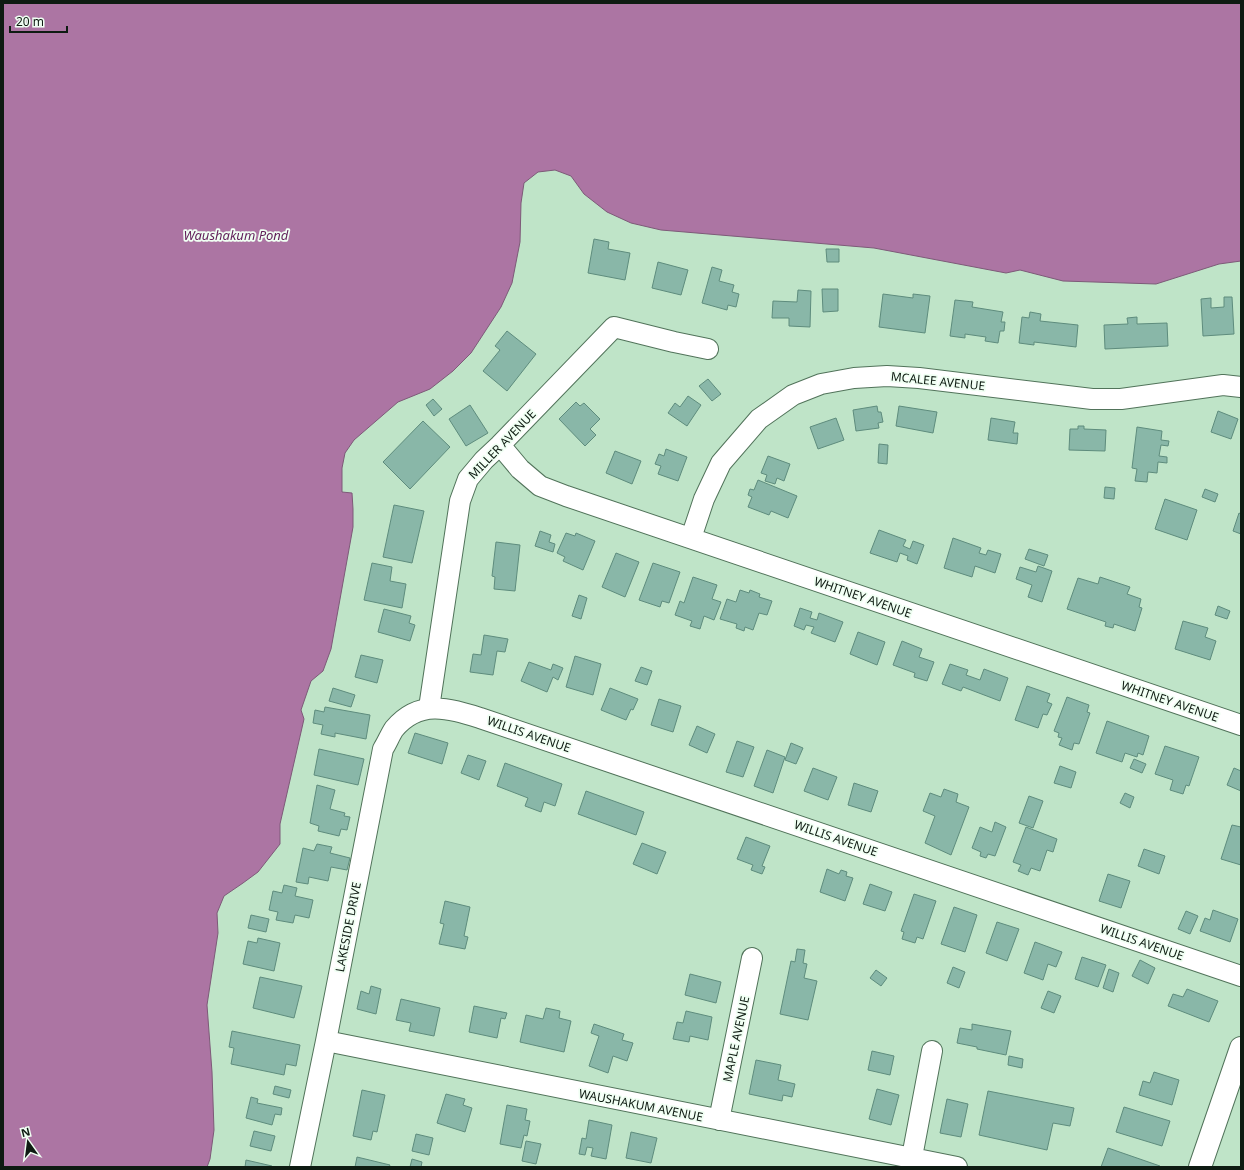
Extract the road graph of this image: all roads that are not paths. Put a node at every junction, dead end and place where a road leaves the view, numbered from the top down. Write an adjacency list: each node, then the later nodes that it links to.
1 (708, 349): 3 (street, MILLER AVENUE)
2 (1241, 387): 4 (street, MCALEE AVENUE)
3 (500, 446): 4 (street, WHITNEY AVENUE); 5 (street, MILLER AVENUE)
4 (690, 538): 6 (street, WHITNEY AVENUE)
5 (429, 708): 8 (street, WILLIS AVENUE); 9 (street, LAKESIDE DRIVE)
6 (1241, 725)
7 (752, 958): 12 (street, MAPLE AVENUE)
8 (1241, 976)
9 (326, 1042): 12 (street, WAUSHAKUM AVENUE); 14 (street, LAKESIDE DRIVE)
10 (932, 1051): 13 (street)
11 (1240, 1052): 16 (main road)
12 (719, 1120): 13 (street, WAUSHAKUM AVENUE)
13 (912, 1157): 15 (street, WAUSHAKUM AVENUE)
14 (300, 1167)
15 (957, 1167)
16 (1200, 1167)

